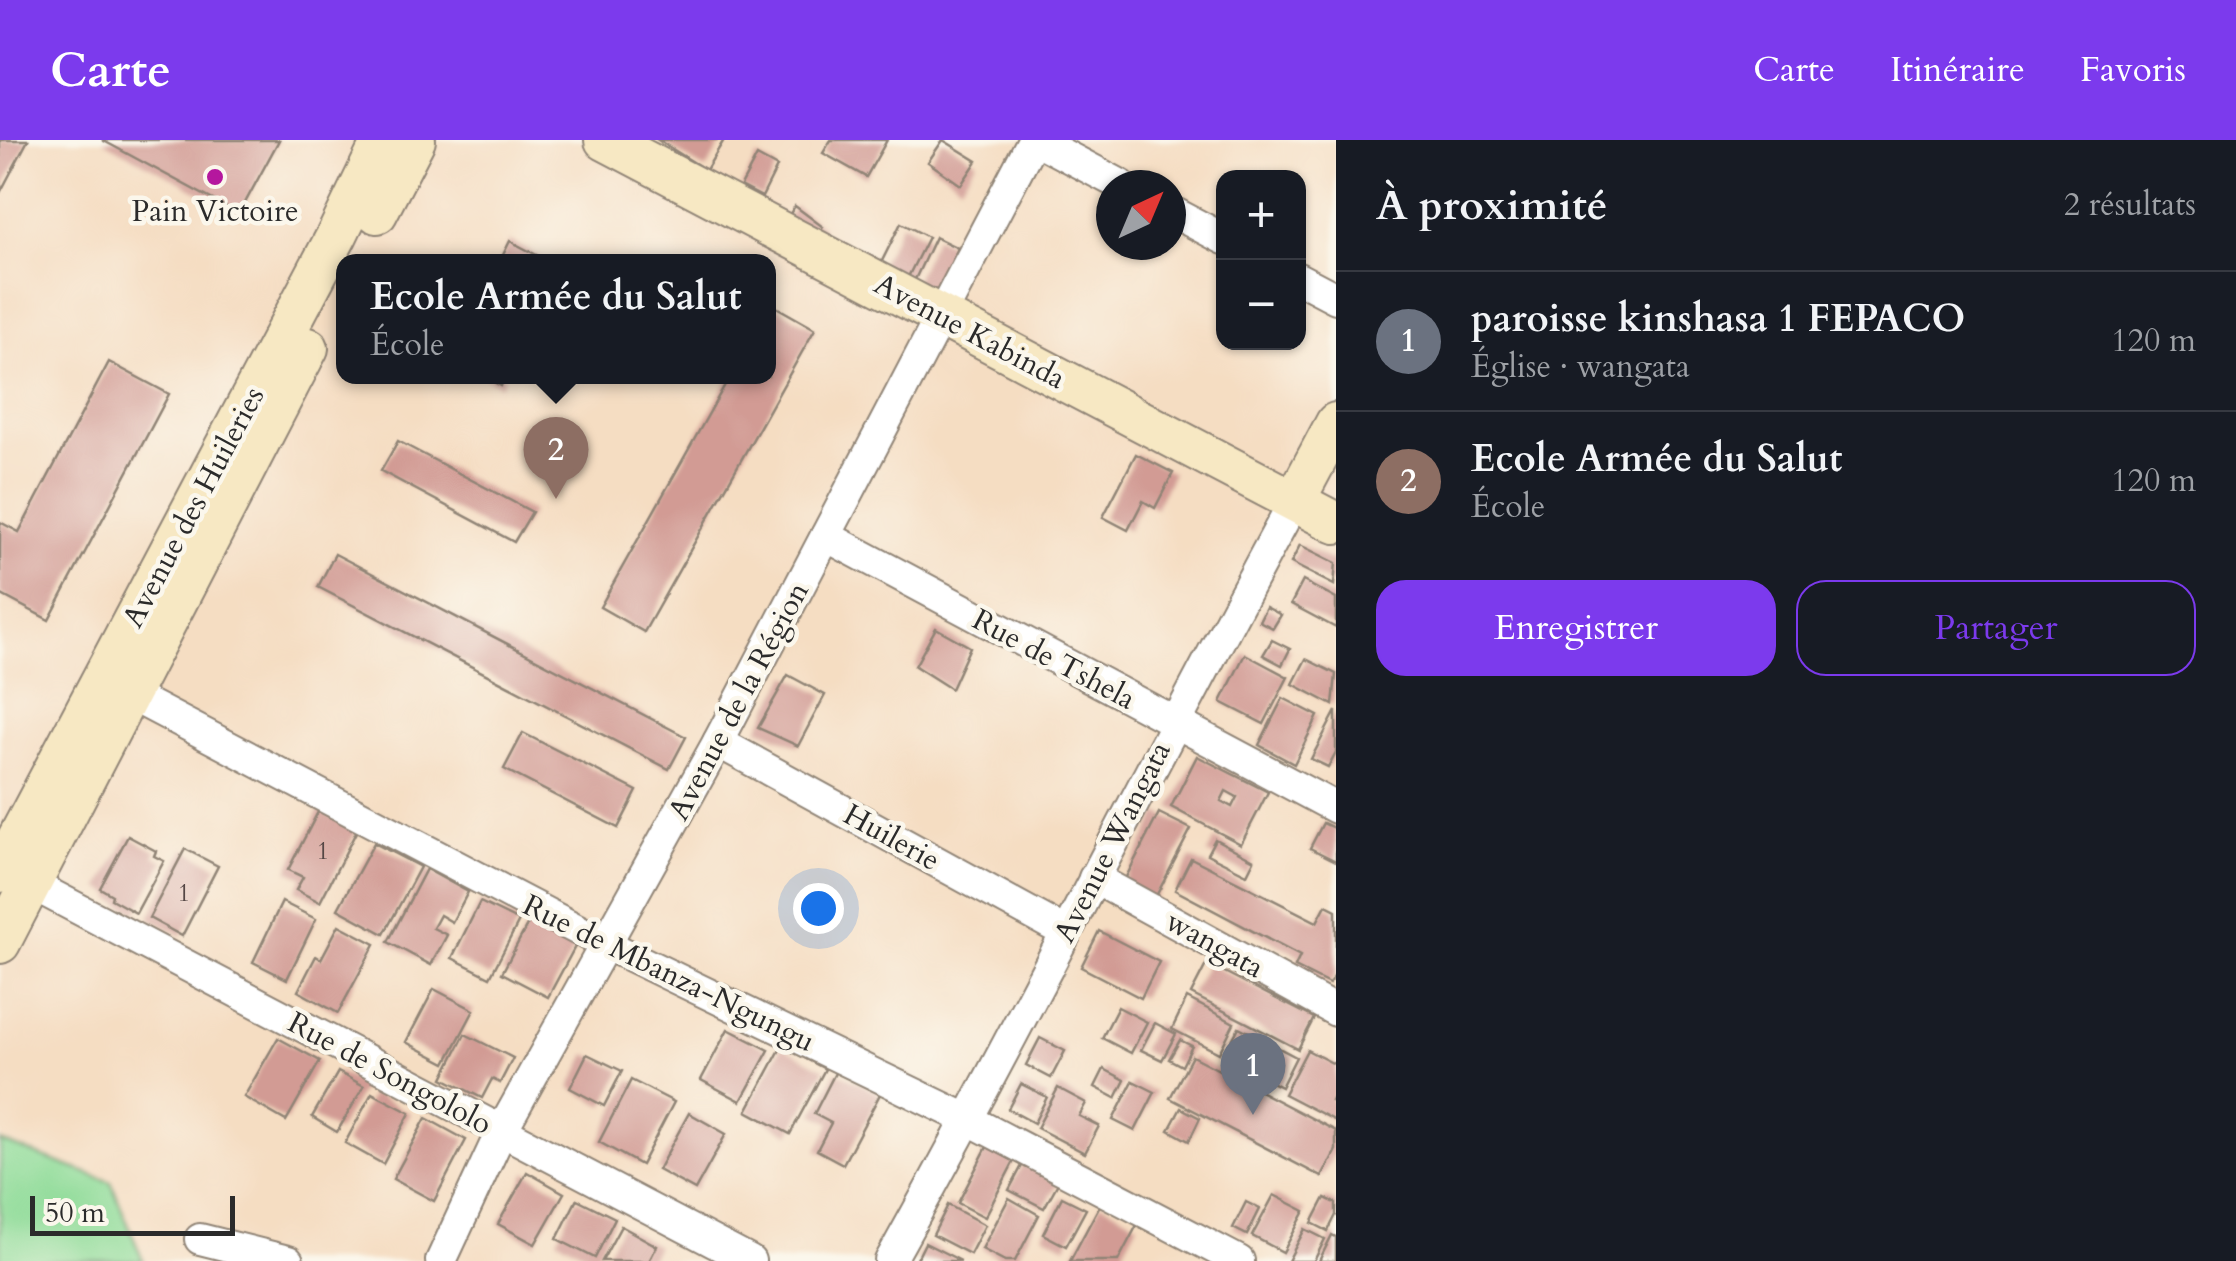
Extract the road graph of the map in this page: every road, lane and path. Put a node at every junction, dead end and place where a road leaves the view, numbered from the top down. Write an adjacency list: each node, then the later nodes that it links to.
1 (383, 140): 17 (main road, Avenue des Huileries)
2 (414, 140): 8 (main road)
3 (605, 140): 12 (main road, Avenue Kabinda)
4 (1034, 140): 5 (street); 12 (street, Avenue de la Région)
5 (1096, 172)
6 (1186, 219): 7 (street)
7 (1216, 235)
8 (356, 254)
9 (1306, 282): 11 (street)
10 (336, 293): 17 (main road, Avenue des Huileries)
11 (1336, 298)
12 (942, 316): 14 (main road, Avenue Kabinda); 16 (street, Avenue de la Région)
13 (1336, 423): 14 (main road, Avenue Wangata)
14 (1295, 500): 15 (main road, Avenue Kabinda); 18 (street, Avenue Wangata)
15 (1336, 523)
16 (826, 536): 18 (street, Rue de Tshela); 19 (street, Avenue de la Région)
17 (116, 688): 21 (main road, Avenue des Huileries); 25 (street, Rue de Mbanza-Ngungu)
18 (1173, 724): 20 (street, Rue de Tshela); 22 (street, Avenue Wangata)
19 (718, 742): 23 (street, Huilerie); 25 (street, Avenue de la Région)
20 (1336, 808)
21 (15, 878): 24 (main road, Avenue des Huileries); 28 (street, Rue de Songololo)
22 (1094, 878): 23 (street, Avenue Wangata); 26 (street, wangata)
23 (1065, 932): 27 (street, Avenue Wangata)
24 (0, 944)
25 (605, 944): 27 (street, Rue de Mbanza-Ngungu); 28 (street, Avenue de la Région)
26 (1336, 1011)
27 (969, 1120): 33 (street, Avenue Wangata); 34 (street, Rue de Mbanza-Ngungu)
28 (501, 1132): 31 (street, Avenue de la Région); 32 (street, Rue de Songololo)
29 (200, 1239): 30 (street)
30 (288, 1261)
31 (440, 1261)
32 (750, 1261)
33 (890, 1261)
34 (1238, 1261)

